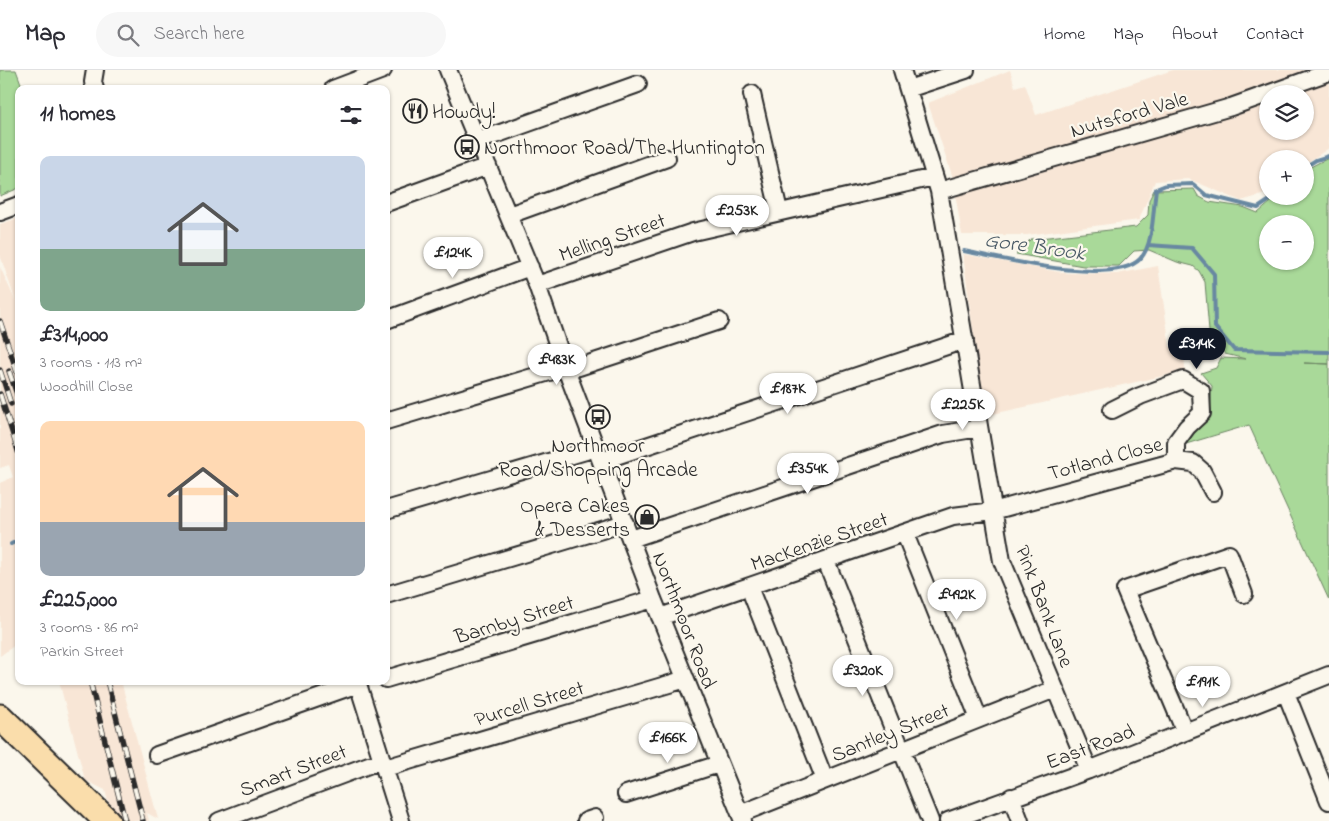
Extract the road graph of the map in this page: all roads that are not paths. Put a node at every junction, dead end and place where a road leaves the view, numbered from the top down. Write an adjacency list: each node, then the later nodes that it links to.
1 (94, 70): 8 (street)
2 (383, 70): 9 (street)
3 (448, 70): 12 (street, Northmoor Road)
4 (902, 70): 10 (street, Pink Bank Lane)
5 (966, 70): 10 (street)
6 (1329, 72): 15 (street, Nutsford Vale)
7 (638, 84): 12 (street)
8 (94, 85)
9 (344, 85)
10 (908, 88): 15 (street, Pink Bank Lane)
11 (752, 94): 18 (street)
12 (478, 141): 14 (street, Northmoor Road)
13 (667, 158): 20 (street)
14 (488, 166): 16 (street); 20 (street, Northmoor Road)
15 (937, 184): 18 (street, Melling Street); 25 (street, Pink Bank Lane)
16 (390, 202)
17 (15, 206): 19 (street)
18 (779, 211): 22 (street, Melling Street)
19 (0, 212)
20 (508, 215): 21 (street, Northmoor Road)
21 (530, 267): 22 (street, Northmoor Road); 23 (street)
22 (537, 285): 26 (street, Northmoor Road)
23 (390, 319)
24 (719, 321): 26 (street)
25 (965, 340): 29 (street, Pink Bank Lane); 30 (street)
26 (566, 369): 28 (street); 30 (street, Northmoor Road)
27 (1112, 410): 31 (street)
28 (390, 420)
29 (979, 428): 34 (street, Pink Bank Lane); 37 (street)
30 (599, 454): 33 (street); 35 (street, Northmoor Road)
31 (1176, 461): 32 (street, Totland Close); 34 (street, Totland Close)
32 (1213, 492)
33 (390, 509)
34 (993, 511): 36 (street, MacKenzie Street); 49 (street, Pink Bank Lane)
35 (625, 523): 37 (street, Northmoor Road); 40 (street)
36 (905, 534): 38 (street, MacKenzie Street); 52 (street)
37 (631, 539): 42 (street, Northmoor Road)
38 (826, 561): 39 (street, MacKenzie Street); 54 (street)
39 (749, 587): 43 (street, MacKenzie Street); 59 (street)
40 (390, 594)
41 (1244, 594): 53 (street)
42 (653, 599): 43 (street, Northmoor Road); 45 (street, Barnby Street)
43 (660, 616): 46 (street, Northmoor Road)
44 (1329, 675): 50 (street, East Road)
45 (390, 678)
46 (686, 679): 56 (street, Purcell Street); 57 (street, Northmoor Road)
47 (355, 685): 55 (street)
48 (358, 685): 56 (street)
49 (1055, 689): 52 (street, Santley Street); 58 (street, Pink Bank Lane)
50 (1286, 692): 53 (street, East Road); 62 (street)
51 (0, 718): 64 (highway)
52 (979, 719): 54 (street, Santley Street)
53 (1184, 732): 58 (street, East Road)
54 (901, 750): 59 (street, Santley Street); 67 (street)
55 (157, 755)
56 (383, 764): 65 (street, Smart Street); 66 (street)
57 (719, 764): 60 (street); 63 (street, Northmoor Road)
58 (1089, 770): 61 (street, East Road)
59 (825, 780): 63 (street, Santley Street)
60 (626, 794)
61 (1011, 797): 68 (street, East Road); 69 (street)
62 (1329, 802)
63 (741, 817)
64 (107, 821)
65 (219, 821)
66 (402, 821)
67 (930, 821)
68 (948, 821)
69 (1020, 821)

